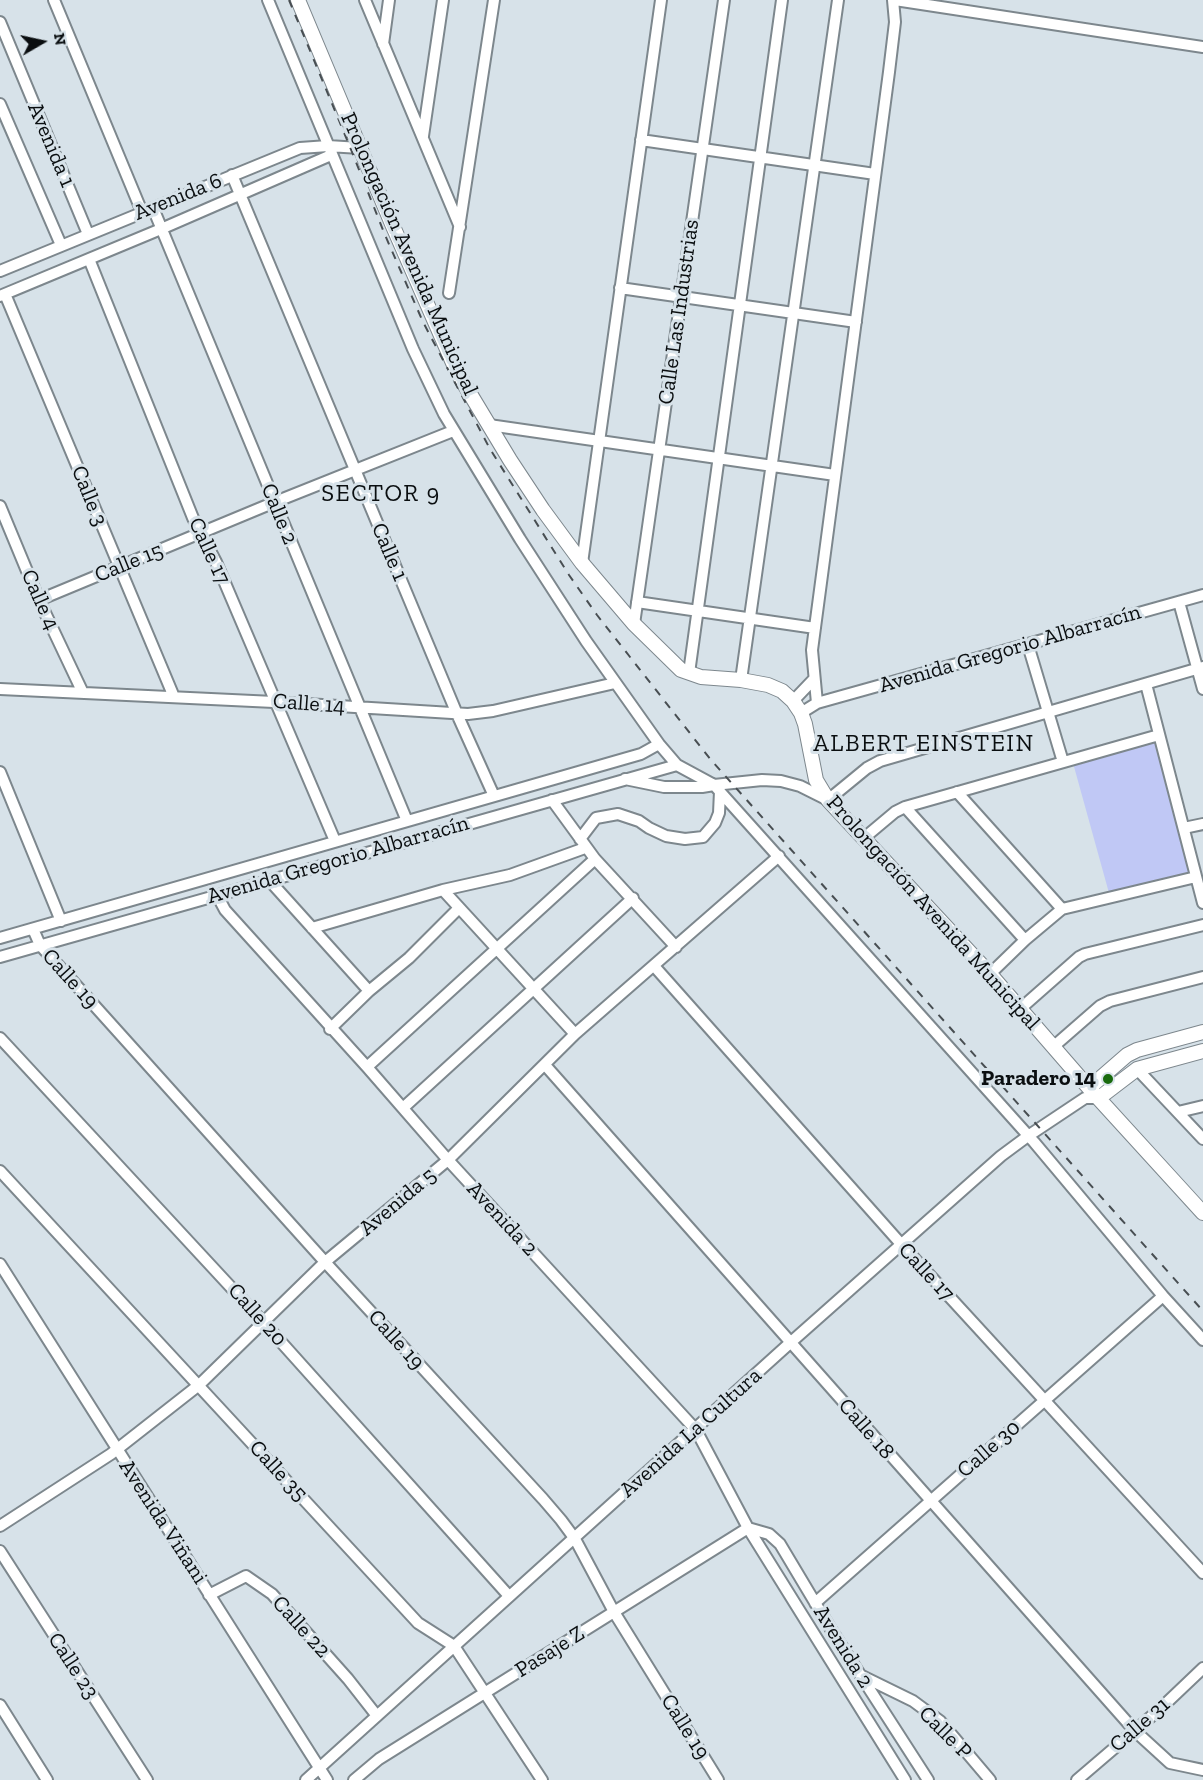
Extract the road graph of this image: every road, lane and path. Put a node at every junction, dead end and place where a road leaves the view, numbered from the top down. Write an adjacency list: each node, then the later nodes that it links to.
1 (54, 0): 28 (street)
2 (268, 0): 21 (street, Prolongación Avenida Municipal)
3 (298, 0): 19 (main road, Prolongación Avenida Municipal)
4 (365, 0): 14 (street)
5 (389, 0): 14 (street)
6 (443, 0): 17 (street)
7 (494, 0): 29 (street)
8 (661, 0): 18 (street)
9 (724, 0): 20 (street, Calle Las Industrias)
10 (782, 0): 22 (street)
11 (838, 0): 23 (street)
12 (894, 0): 15 (street); 24 (street)
13 (0, 22): 31 (street, Avenida 1)
14 (383, 44): 17 (street)
15 (1203, 47)
16 (0, 104): 32 (street, Avenida 1)
17 (422, 139): 29 (street)
18 (641, 140): 20 (street); 35 (street)
19 (360, 148): 21 (street, Avenida 6); 42 (main road, Prolongación Avenida Municipal)
20 (703, 149): 22 (street); 38 (street, Calle Las Industrias)
21 (330, 151): 25 (street, Avenida 6); 26 (street, Avenida 6); 43 (street, Prolongación Avenida Municipal)
22 (760, 157): 23 (street); 39 (street)
23 (814, 165): 24 (street); 40 (street)
24 (875, 174): 41 (street)
25 (232, 175): 26 (street, Calle 1); 27 (street, Avenida 6)
26 (240, 194): 30 (street, Avenida 6); 48 (street, Calle 1)
27 (153, 208): 28 (street, Avenida 6); 30 (street, Calle 2)
28 (142, 212): 31 (street, Avenida 6)
29 (460, 228): 36 (street)
30 (161, 229): 33 (street, Avenida 6); 50 (street, Calle 2)
31 (88, 234): 32 (street, Avenida 6)
32 (61, 245): 34 (street, Avenida 6)
33 (88, 259): 37 (street, Avenida 6); 52 (street, Calle 17)
34 (0, 271)
35 (620, 288): 38 (street); 44 (street)
36 (449, 293)
37 (2, 295): 54 (street, Calle 3)
38 (682, 297): 39 (street); 45 (street, Calle Las Industrias)
39 (740, 305): 40 (street); 46 (street)
40 (793, 313): 41 (street); 47 (street)
41 (856, 322): 49 (street)
42 (489, 425): 44 (street); 53 (main road, Prolongación Avenida Municipal)
43 (453, 431): 48 (street, Calle 15); 68 (street, Prolongación Avenida Municipal)
44 (599, 441): 45 (street); 53 (street)
45 (660, 449): 46 (street); 57 (street, Calle Las Industrias)
46 (718, 458): 47 (street); 59 (street)
47 (772, 466): 49 (street); 60 (street)
48 (356, 471): 50 (street, Calle 15); 80 (street, Calle 1)
49 (835, 475): 62 (street)
50 (274, 502): 52 (street, Calle 15); 77 (street, Calle 2)
51 (0, 506): 56 (street, Calle 4)
52 (201, 533): 54 (street, Calle 15); 75 (street, Calle 17)
53 (582, 563): 61 (main road, Prolongación Avenida Municipal)
54 (118, 568): 56 (street, Calle 15); 73 (street, Calle 3)
55 (1203, 595): 58 (street, Avenida Gregorio Albarracín)
56 (39, 600): 72 (street, Calle 4)
57 (637, 602): 59 (street); 61 (street, Calle Las Industrias)
58 (1179, 602): 63 (street, Avenida Gregorio Albarracín); 64 (street)
59 (697, 611): 60 (street); 65 (street)
60 (750, 618): 62 (street); 67 (street)
61 (634, 624): 65 (main road, Prolongación Avenida Municipal)
62 (815, 628): 66 (street)
63 (1028, 645): 76 (street, Avenida Gregorio Albarracín); 78 (street)
64 (1200, 668): 69 (street); 71 (street)
65 (688, 673): 67 (main road, Prolongación Avenida Municipal)
66 (814, 679): 74 (street); 76 (street)
67 (741, 680): 74 (main road, Prolongación Avenida Municipal)
68 (615, 683): 80 (street, Calle 14); 82 (street, Prolongación Avenida Municipal)
69 (1146, 684): 78 (street); 81 (street)
70 (0, 689): 72 (street, Calle 14)
71 (1203, 689)
72 (83, 693): 73 (street, Calle 14)
73 (174, 697): 75 (street, Calle 14)
74 (793, 701): 79 (main road, Prolongación Avenida Municipal)
75 (274, 702): 77 (street, Calle 14); 97 (street, Calle 17)
76 (817, 703): 79 (street, Avenida Gregorio Albarracín)
77 (359, 707): 80 (street, Calle 14); 93 (street, Calle 2)
78 (1049, 712): 83 (street); 91 (street)
79 (801, 713): 91 (main road, Prolongación Avenida Municipal)
80 (457, 714): 89 (street, Calle 1)
81 (1159, 735): 83 (street); 95 (street)
82 (659, 744): 84 (street, Prolongación Avenida Municipal); 89 (street, Avenida Gregorio Albarracín)
83 (1063, 762): 88 (street)
84 (677, 765): 86 (street, Avenida Gregorio Albarracín); 87 (street)
85 (0, 772): 109 (street)
86 (625, 779): 87 (street); 90 (street, Avenida Gregorio Albarracín)
87 (717, 788): 91 (street); 98 (street); 99 (street)
88 (957, 792): 92 (street); 108 (street)
89 (494, 796): 93 (street, Avenida Gregorio Albarracín)
90 (552, 800): 98 (street); 102 (street, Avenida Gregorio Albarracín)
91 (828, 800): 96 (main road, Prolongación Avenida Municipal)
92 (905, 807): 96 (street); 114 (street)
93 (407, 821): 97 (street, Avenida Gregorio Albarracín)
94 (1203, 824): 95 (street)
95 (1184, 828): 101 (street)
96 (864, 838): 120 (main road, Prolongación Avenida Municipal)
97 (335, 841): 109 (street, Avenida Gregorio Albarracín)
98 (582, 844): 100 (street); 103 (street)
99 (779, 856): 116 (street, Avenida 5); 138 (street)
100 (595, 860): 105 (street); 117 (street)
101 (1196, 877): 106 (street); 108 (street)
102 (269, 880): 104 (street, Avenida Gregorio Albarracín); 111 (street)
103 (443, 890): 107 (street); 111 (street)
104 (217, 895): 115 (street, Avenida Gregorio Albarracín); 125 (street, Avenida 2)
105 (633, 898): 116 (street); 122 (street)
106 (1203, 903)
107 (459, 908): 117 (street); 123 (street)
108 (1062, 909): 114 (street)
109 (61, 921): 112 (street, Avenida Gregorio Albarracín)
110 (1203, 925): 124 (street)
111 (312, 928): 123 (street)
112 (33, 929): 113 (street, Avenida Gregorio Albarracín); 115 (street, Calle 19)
113 (0, 938)
114 (1025, 940): 120 (street)
115 (40, 945): 118 (street, Avenida Gregorio Albarracín); 144 (street, Calle 19)
116 (676, 947): 119 (street, Avenida 5)
117 (496, 950): 122 (street); 132 (street)
118 (0, 957)
119 (654, 966): 127 (street, Avenida 5); 143 (street, Calle 17)
120 (990, 974): 124 (main road, Prolongación Avenida Municipal)
121 (1203, 976): 129 (street)
122 (533, 989): 127 (street); 136 (street)
123 (369, 991): 125 (street)
124 (1020, 1009): 129 (main road, Prolongación Avenida Municipal)
125 (330, 1029): 132 (street, Avenida 2)
126 (1203, 1032): 134 (main road, Avenida La Cultura)
127 (575, 1034): 131 (street, Avenida 5)
128 (0, 1038): 147 (street, Calle 20)
129 (1053, 1047): 134 (main road, Prolongación Avenida Municipal)
130 (1203, 1051): 133 (main road, Avenida La Cultura)
131 (545, 1065): 140 (street, Avenida 5); 149 (street, Calle 18)
132 (367, 1067): 136 (street, Avenida 2)
133 (1137, 1069): 134 (main road, Avenida La Cultura); 137 (street)
134 (1091, 1095): 138 (street, Avenida La Cultura); 142 (main road, Prolongación Avenida Municipal)
135 (1203, 1106): 137 (street)
136 (403, 1108): 140 (street, Avenida 2)
137 (1178, 1112): 139 (street)
138 (1028, 1136): 143 (street, Avenida La Cultura); 146 (street)
139 (1203, 1139)
140 (448, 1160): 144 (street, Avenida 5); 152 (street, Avenida 2)
141 (0, 1171): 150 (street, Calle 35)
142 (1203, 1213)
143 (901, 1244): 149 (street, Avenida La Cultura); 151 (street, Calle 17)
144 (325, 1262): 147 (street, Avenida 5); 157 (street, Calle 19)
145 (0, 1264): 153 (street, Avenida Viñani)
146 (1163, 1296): 148 (street); 151 (street, Calle 30)
147 (264, 1323): 150 (street, Avenida 5); 161 (street, Calle 20)
148 (1203, 1340)
149 (790, 1343): 152 (street, Avenida La Cultura); 154 (street, Calle 18)
150 (199, 1385): 153 (street, Avenida 5); 166 (street, Calle 35)
151 (1045, 1400): 154 (street, Calle 30); 159 (street, Calle 17)
152 (696, 1430): 156 (street, Avenida 2); 157 (street, Avenida La Cultura)
153 (116, 1449): 155 (street, Avenida 5); 160 (street, Avenida Viñani)
154 (930, 1501): 162 (street, Calle 30); 172 (street, Calle 18)
155 (0, 1526)
156 (748, 1528): 162 (street, Avenida 2); 163 (street, Pasaje Z); 164 (street, Avenida 2)
157 (575, 1539): 161 (street, Avenida La Cultura); 163 (street, Calle 19)
158 (0, 1551): 177 (street, Calle 23)
159 (1203, 1573)
160 (209, 1595): 171 (street, Calle 22); 173 (street, Avenida Viñani)
161 (509, 1596): 166 (street, Avenida La Cultura)
162 (815, 1603): 165 (street, Avenida 2)
163 (614, 1612): 169 (street, Pasaje Z); 182 (street, Calle 19)
164 (808, 1623): 165 (street); 183 (street, Avenida 2)
165 (832, 1632): 168 (street, Avenida 2)
166 (454, 1646): 169 (street, Calle 35); 171 (street, Avenida La Cultura)
167 (1203, 1668): 172 (street, Calle 31)
168 (862, 1676): 184 (street, Avenida 2); 185 (street, Calle P)
169 (485, 1693): 180 (street, Pasaje Z); 181 (street, Calle 35)
170 (0, 1705): 176 (street)
171 (377, 1716): 173 (street, Avenida La Cultura)
172 (1135, 1731): 174 (street, Calle 18); 186 (street, Calle 31)
173 (319, 1768): 178 (street, Avenida La Cultura); 179 (street, Avenida Viñani)
174 (1203, 1770)
175 (1203, 1775): 187 (street)
176 (47, 1780)
177 (147, 1780)
178 (306, 1780)
179 (327, 1780)
180 (354, 1780)
181 (542, 1780)
182 (718, 1780)
183 (905, 1780)
184 (928, 1780)
185 (990, 1780)
186 (1077, 1780)
187 (1198, 1780)

